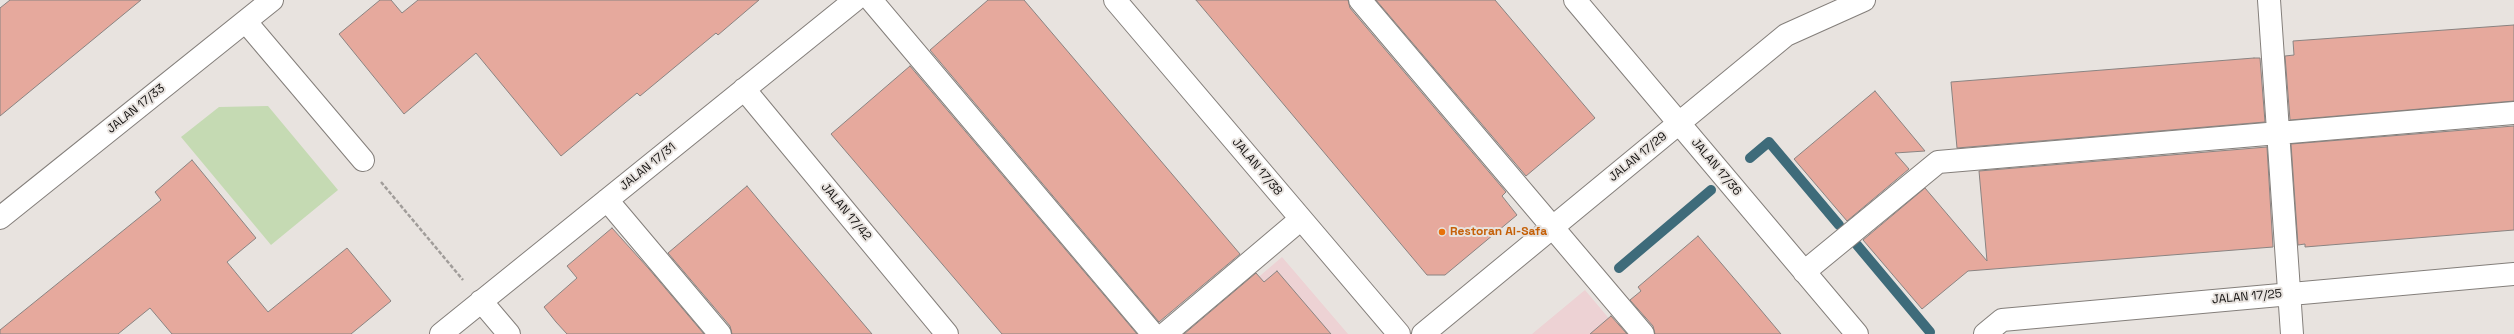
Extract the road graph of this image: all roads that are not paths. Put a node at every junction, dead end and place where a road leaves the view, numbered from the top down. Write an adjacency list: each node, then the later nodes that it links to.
1 (272, 0): 9 (street, JALAN 17/33)
2 (855, 0): 10 (street, JALAN 17/31)
3 (871, 0): 27 (street)
4 (1115, 0): 17 (street, JALAN 17/38)
5 (1360, 0): 18 (street)
6 (1575, 0): 12 (street, JALAN 17/36)
7 (1864, 0): 12 (street, JALAN 17/29)
8 (2269, 0): 13 (street)
9 (246, 22): 14 (street); 16 (street, JALAN 17/33)
10 (744, 89): 15 (street, JALAN 17/31); 26 (street, JALAN 17/42)
11 (2514, 113): 13 (street)
12 (1679, 123): 18 (street, JALAN 17/29); 19 (street, JALAN 17/36)
13 (2278, 133): 19 (street); 21 (street)
14 (363, 160)
15 (607, 200): 22 (street, JALAN 17/31); 25 (street)
16 (0, 218)
17 (1301, 219): 28 (street); 29 (street, JALAN 17/38)
18 (1552, 228): 30 (street, JALAN 17/29); 31 (street)
19 (1804, 272): 32 (street, JALAN 17/36)
20 (2514, 274): 21 (street, JALAN 17/25)
21 (2290, 293): 33 (street, JALAN 17/25); 34 (street)
22 (481, 301): 23 (street, JALAN 17/31); 24 (street)
23 (441, 334)
24 (509, 334)
25 (720, 334)
26 (947, 334)
27 (1153, 334)
28 (1165, 334)
29 (1399, 334)
30 (1423, 334)
31 (1643, 334)
32 (1857, 334)
33 (1985, 334)
34 (2292, 334)

